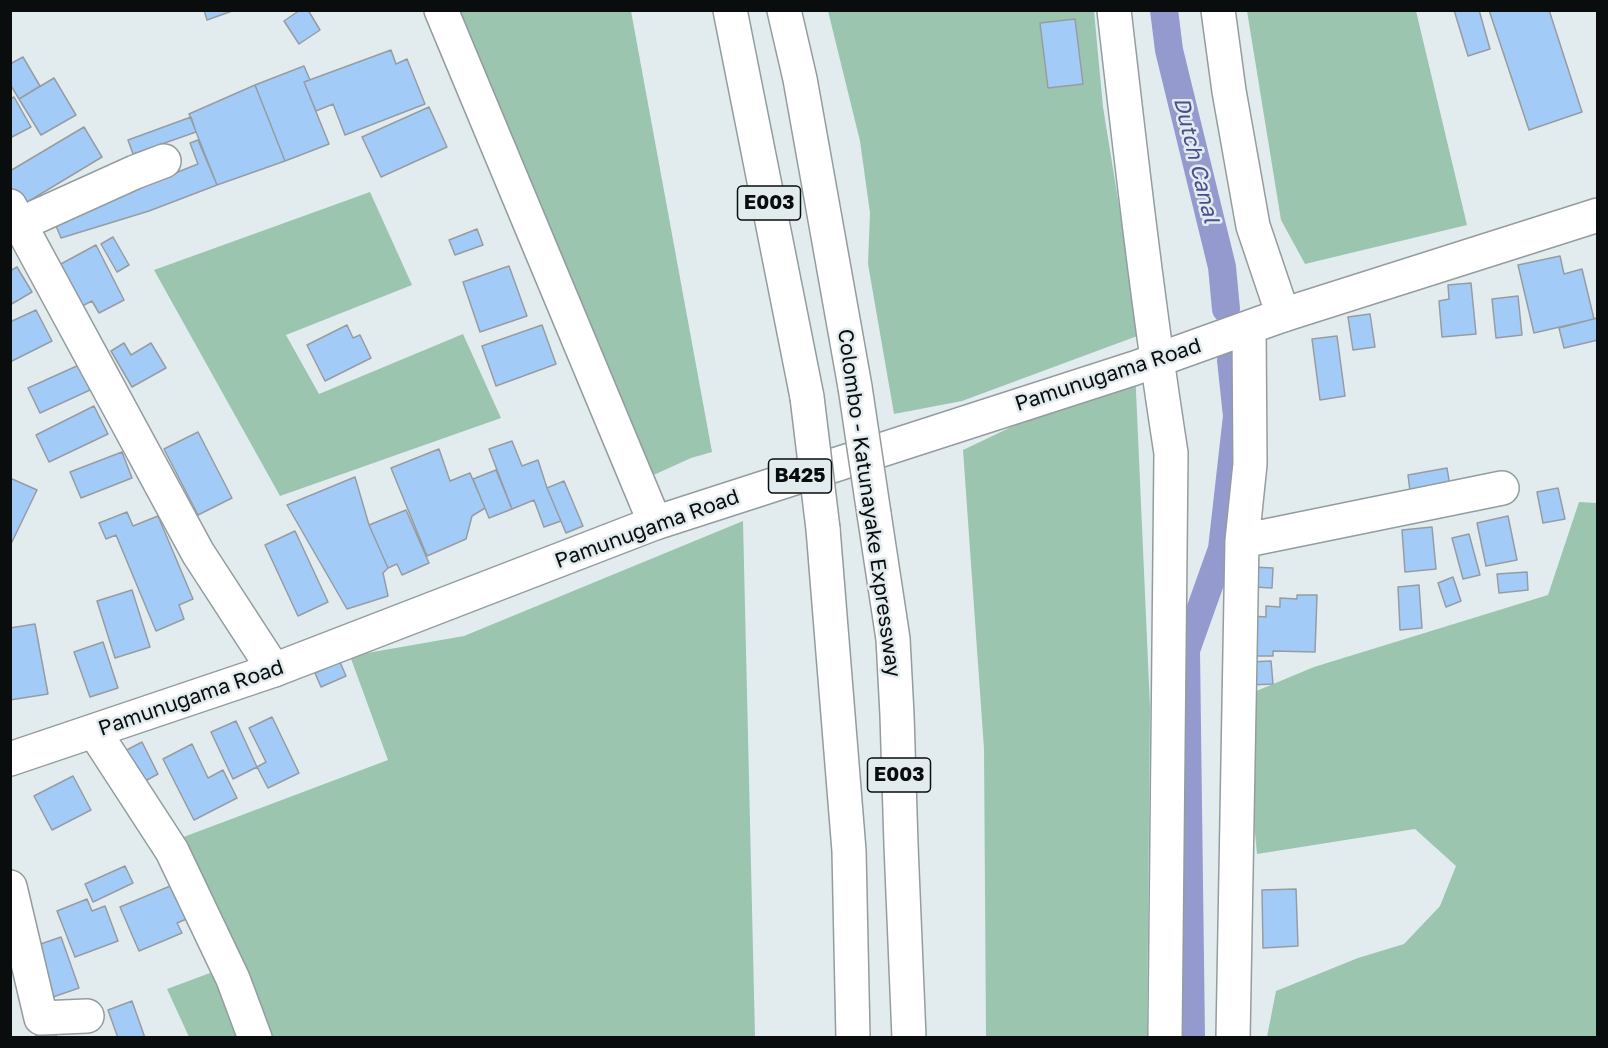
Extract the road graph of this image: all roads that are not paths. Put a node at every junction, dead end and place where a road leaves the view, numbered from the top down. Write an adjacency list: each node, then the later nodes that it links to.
1 (441, 10): 13 (main road)
2 (730, 10): 21 (main road, E003, bridge)
3 (784, 10): 22 (main road, Colombo - Katunayake Expressway / E003, bridge)
4 (1114, 10): 11 (main road)
5 (1218, 10): 9 (main road)
6 (164, 161): 7 (main road)
7 (15, 215): 15 (main road)
8 (1598, 215): 9 (main road, Pamunugama Road / B425)
9 (1283, 315): 10 (main road, Pamunugama Road / B425)
10 (1249, 328): 11 (main road, Pamunugama Road / B425); 14 (main road)
11 (1156, 360): 13 (main road, Pamunugama Road / B425); 23 (main road)
12 (1502, 488): 14 (main road)
13 (655, 523): 15 (main road, Pamunugama Road / B425)
14 (1242, 541): 24 (main road)
15 (274, 670): 16 (main road, Pamunugama Road / B425)
16 (94, 731): 17 (main road, Pamunugama Road / B425); 20 (main road)
17 (10, 759)
18 (10, 887): 19 (main road)
19 (87, 1016)
20 (255, 1038)
21 (853, 1038)
22 (909, 1038)
23 (1165, 1038)
24 (1233, 1038)

